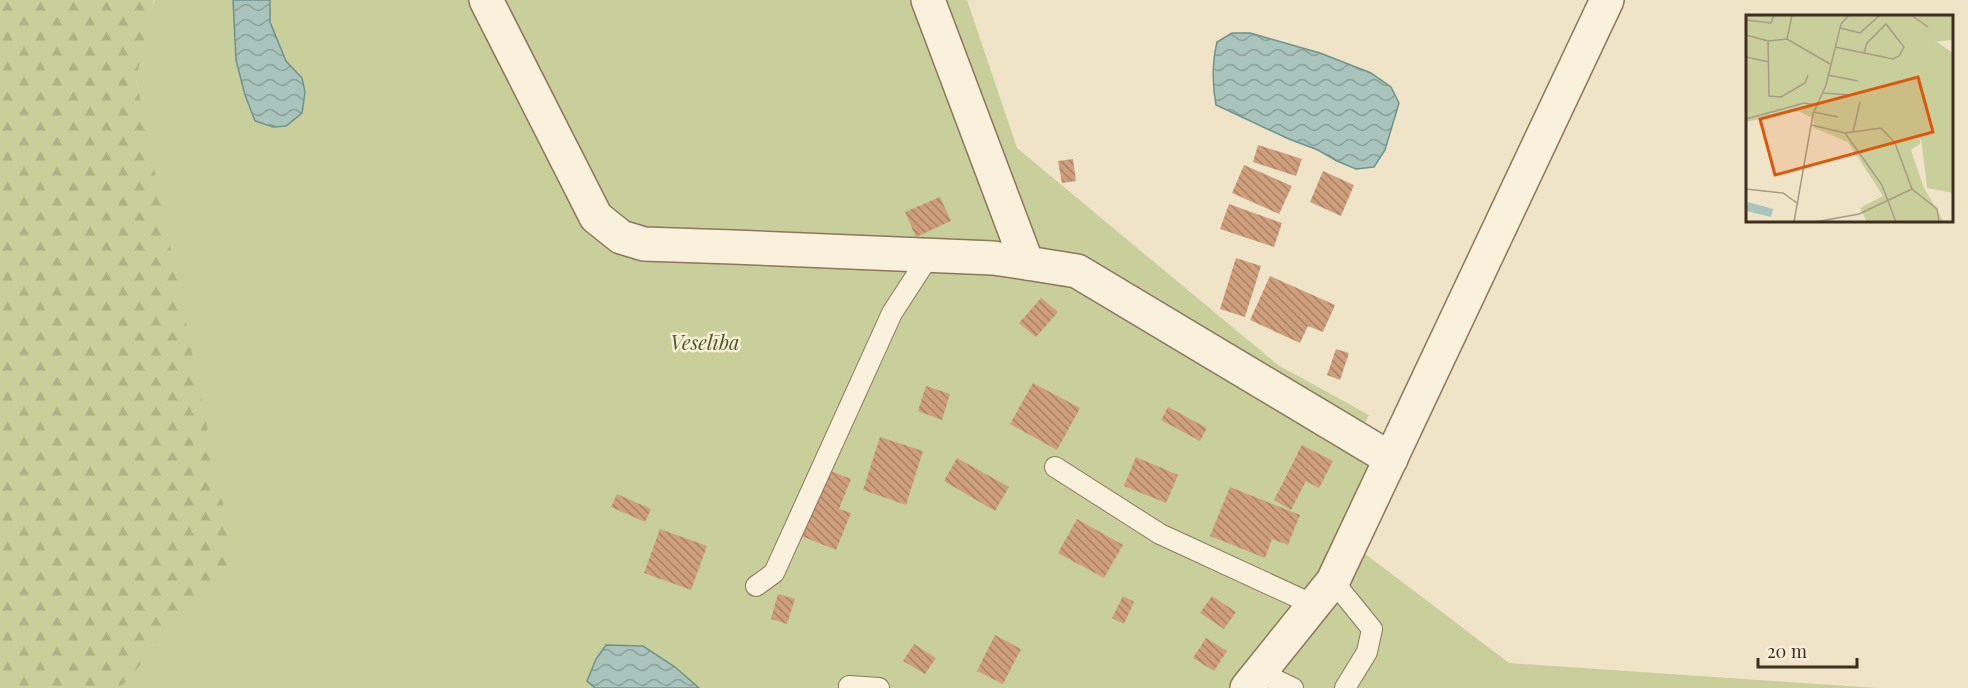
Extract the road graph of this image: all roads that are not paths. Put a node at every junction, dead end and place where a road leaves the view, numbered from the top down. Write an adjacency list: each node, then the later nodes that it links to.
1 (486, 0): 4 (street)
2 (928, 0): 5 (street)
3 (1607, 0): 6 (street)
4 (929, 256): 5 (street); 8 (lane)
5 (1027, 264): 6 (street)
6 (1391, 459): 9 (street)
7 (1055, 467): 9 (lane)
8 (756, 586)
9 (1324, 593): 10 (street); 14 (lane)
10 (1254, 680): 13 (lane)
11 (849, 686): 12 (lane)
12 (879, 688)
13 (1293, 688)
14 (1345, 688)

